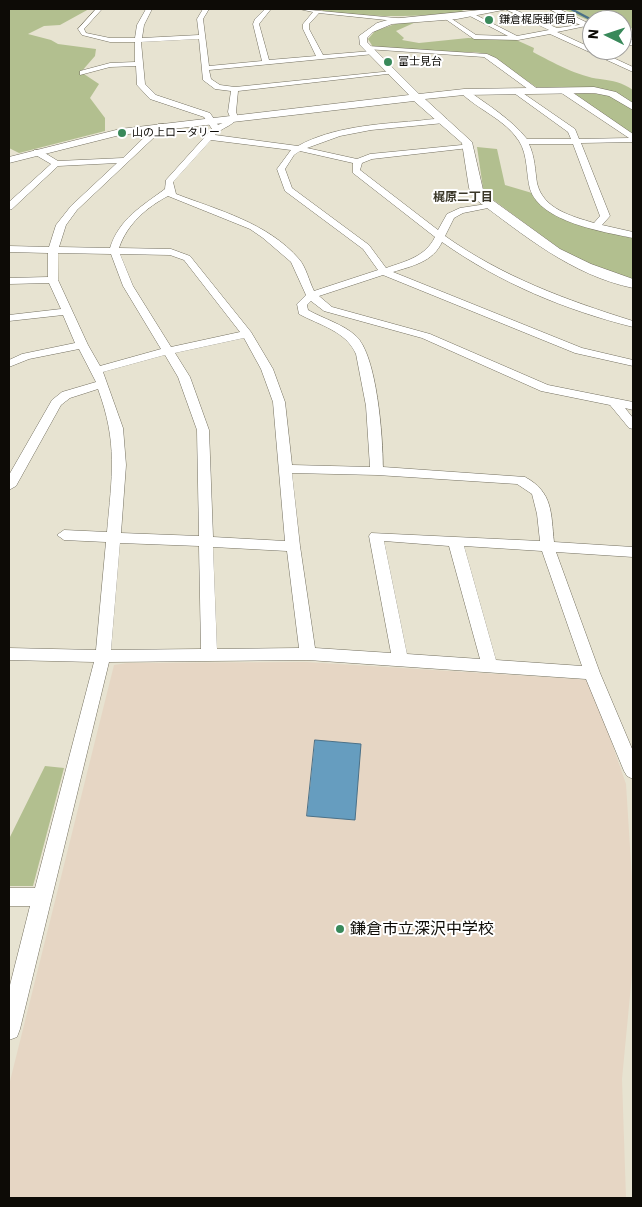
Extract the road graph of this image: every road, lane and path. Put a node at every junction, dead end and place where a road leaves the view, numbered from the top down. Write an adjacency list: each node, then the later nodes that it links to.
1 (99, 9): 18 (street)
2 (149, 9): 18 (street)
3 (206, 9): 16 (street)
4 (268, 9): 23 (street)
5 (302, 9): 9 (street)
6 (504, 9): 10 (street)
7 (508, 9): 15 (street)
8 (552, 9): 13 (street)
9 (317, 11): 12 (street); 21 (street)
10 (470, 12): 11 (street); 17 (street)
11 (447, 18): 12 (street); 17 (street)
12 (405, 20): 20 (street)
13 (582, 23)
14 (582, 27): 15 (street)
15 (553, 31): 17 (street); 19 (street)
16 (200, 37): 18 (street); 25 (street)
17 (518, 38)
18 (139, 40): 24 (street)
19 (582, 45)
20 (370, 50): 21 (street); 28 (street); 30 (street)
21 (320, 57): 23 (street)
22 (612, 60): 26 (street)
23 (266, 62): 25 (street)
24 (140, 64): 27 (street); 39 (street)
25 (206, 68): 29 (street)
26 (633, 70)
27 (83, 73)
28 (392, 73): 29 (street); 34 (street)
29 (235, 89): 36 (street)
30 (535, 90): 31 (street); 32 (street)
31 (563, 90): 35 (street); 40 (street)
32 (517, 91): 33 (street); 41 (street)
33 (464, 92): 34 (street); 42 (street)
34 (416, 97): 36 (street); 37 (street)
35 (633, 107)
36 (234, 117): 39 (street)
37 (444, 121): 43 (street); 44 (street)
38 (161, 126): 39 (street); 45 (street); 47 (street)
39 (212, 129): 44 (street); 50 (street)
40 (633, 139): 41 (street)
41 (578, 141): 42 (street); 53 (street)
42 (524, 142): 53 (street)
43 (469, 146): 48 (street); 51 (street)
44 (297, 148): 48 (street); 59 (street)
45 (37, 152): 46 (street); 49 (street)
46 (9, 160)
47 (126, 160): 49 (street); 57 (street)
48 (358, 162): 55 (street)
49 (56, 164): 52 (street)
50 (169, 190): 58 (street); 63 (street)
51 (490, 205): 55 (street); 62 (street)
52 (9, 207)
53 (597, 226): 54 (street)
54 (633, 235)
55 (442, 237): 59 (street); 66 (street)
56 (9, 249): 57 (street)
57 (53, 249): 58 (street); 60 (street)
58 (114, 250): 67 (street); 69 (street)
59 (384, 272): 63 (street); 70 (street)
60 (53, 280): 61 (street); 64 (street)
61 (9, 281)
62 (633, 284)
63 (311, 295): 74 (street); 78 (street)
64 (66, 312): 65 (street); 68 (street)
65 (9, 318)
66 (633, 324)
67 (247, 334): 69 (street); 77 (street)
68 (82, 345): 71 (street); 72 (street)
69 (167, 351): 72 (street); 83 (street)
70 (633, 363)
71 (9, 364)
72 (97, 370): 73 (street)
73 (102, 384): 79 (street); 81 (street)
74 (615, 404): 75 (street); 76 (street)
75 (633, 406)
76 (633, 426)
77 (286, 469): 78 (street); 84 (street)
78 (377, 471): 85 (street)
79 (9, 486)
80 (64, 535): 81 (street)
81 (115, 538): 83 (street); 90 (street)
82 (455, 541): 85 (street); 91 (street); 92 (street)
83 (206, 542): 84 (street); 88 (street)
84 (293, 546): 89 (street)
85 (547, 546): 86 (street); 93 (street)
86 (633, 552)
87 (9, 654): 90 (street)
88 (209, 654): 89 (street); 90 (street)
89 (308, 654): 91 (street)
90 (104, 656): 96 (street)
91 (400, 660): 92 (street)
92 (490, 666): 93 (street)
93 (592, 673): 94 (street)
94 (633, 771)
95 (9, 897): 96 (street)
96 (42, 897): 97 (street)
97 (9, 1029)

